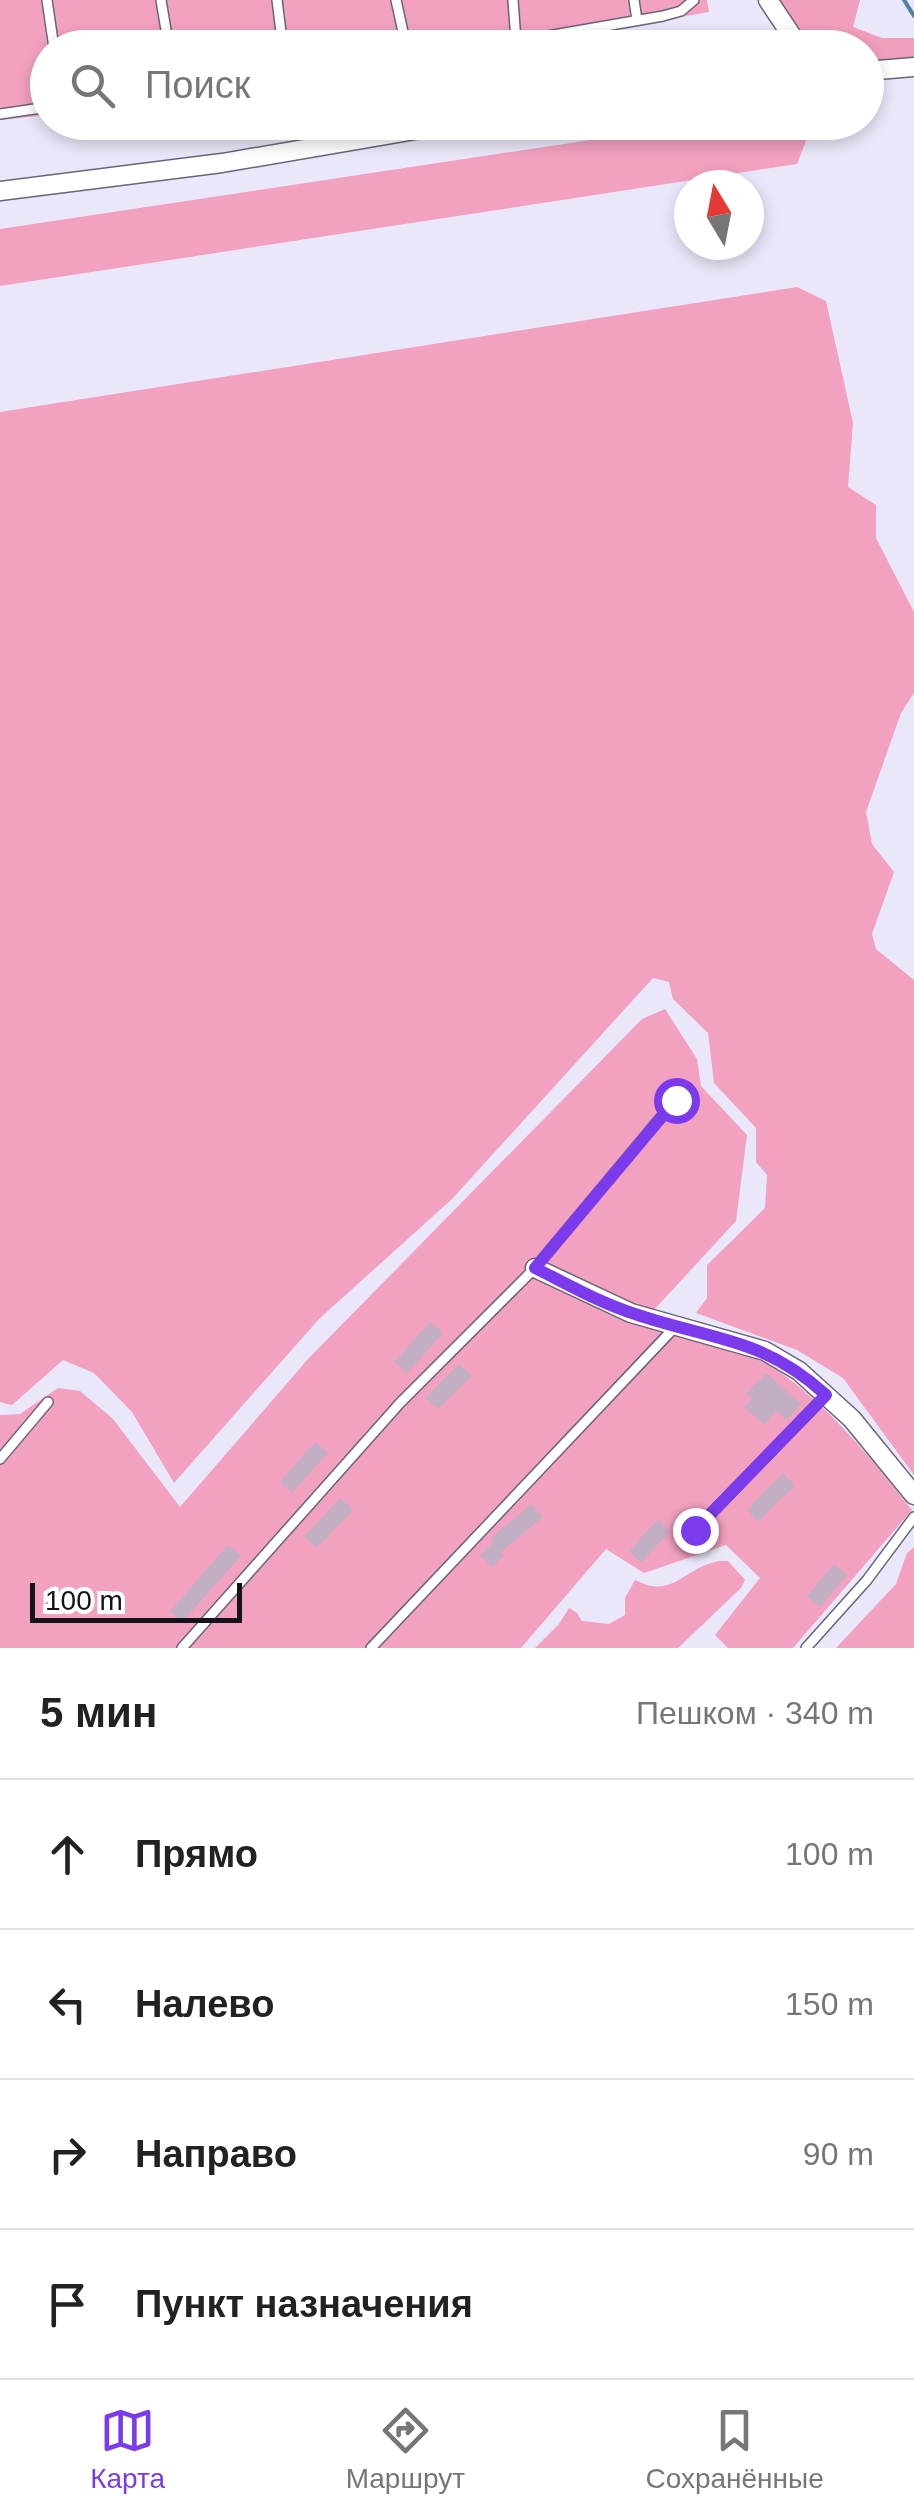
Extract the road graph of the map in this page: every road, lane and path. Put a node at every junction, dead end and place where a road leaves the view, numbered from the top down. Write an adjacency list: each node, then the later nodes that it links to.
1 (47, 0): 10 (lane)
2 (161, 0): 11 (lane)
3 (277, 0): 12 (lane)
4 (396, 0): 13 (lane)
5 (513, 0): 14 (lane)
6 (634, 0): 9 (lane)
7 (694, 0): 9 (lane)
8 (768, 0): 16 (street)
9 (637, 20): 15 (lane)
10 (51, 30)
11 (165, 30)
12 (281, 30)
13 (402, 30)
14 (515, 30)
15 (579, 30)
16 (788, 30)
17 (914, 67): 18 (street)
18 (884, 70)
19 (30, 110): 20 (lane)
20 (0, 114)
21 (357, 140): 22 (street)
22 (0, 191)
23 (676, 1100): 24 (lane)
24 (535, 1268): 25 (street); 32 (lane)
25 (676, 1326): 26 (street); 33 (lane)
26 (826, 1395): 29 (street); 31 (lane)
27 (48, 1402): 28 (lane)
28 (0, 1459)
29 (914, 1495)
30 (914, 1517): 34 (lane)
31 (695, 1530)
32 (186, 1647)
33 (370, 1648)
34 (806, 1648)

